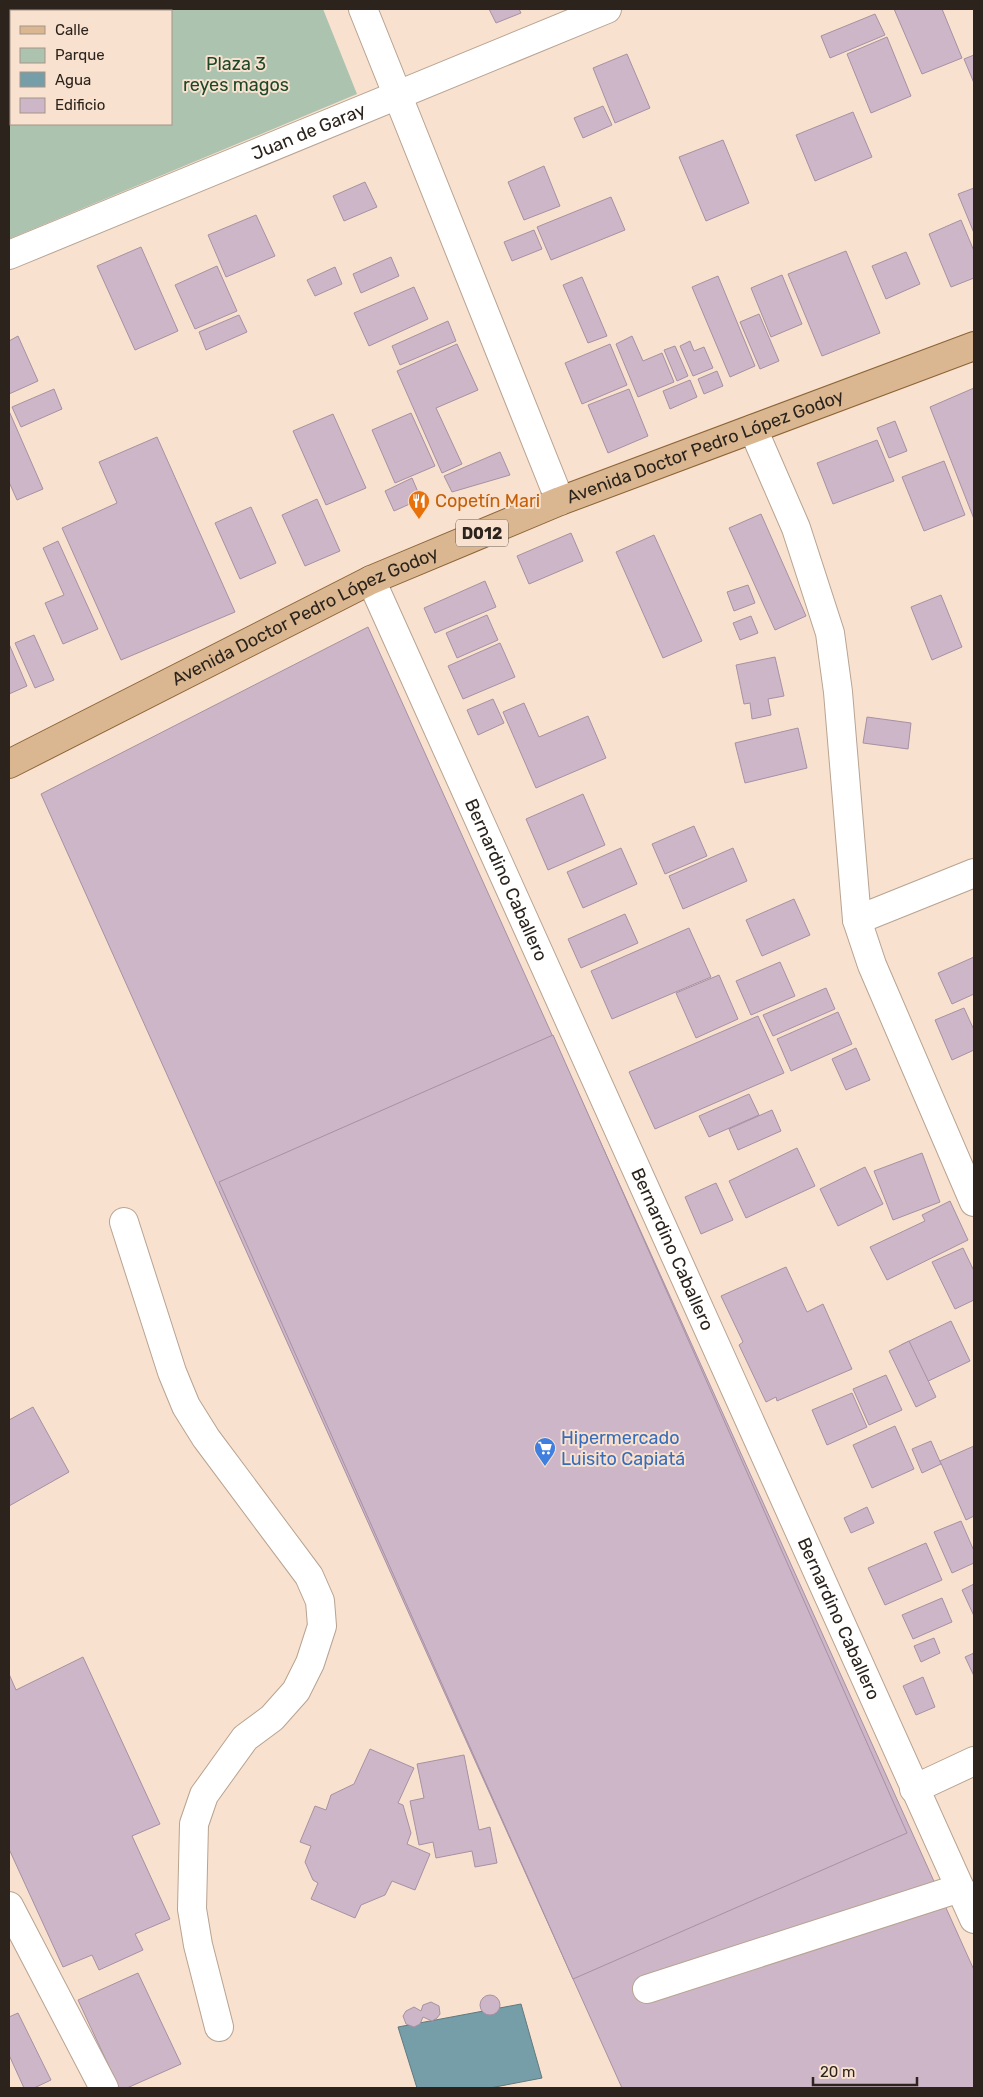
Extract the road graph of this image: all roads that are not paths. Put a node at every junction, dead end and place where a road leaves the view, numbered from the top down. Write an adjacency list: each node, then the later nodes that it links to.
1 (363, 9): 3 (street)
2 (607, 9): 3 (street, Juan de Garay)
3 (397, 95): 4 (street, Juan de Garay); 7 (street)
4 (9, 256)
5 (974, 346): 6 (main road, Avenida Doctor Pedro López Godoy / D012)
6 (753, 429): 7 (main road, Avenida Doctor Pedro López Godoy / D012); 11 (street)
7 (560, 501): 8 (main road, Avenida Doctor Pedro López Godoy / D012)
8 (371, 580): 9 (main road, Avenida Doctor Pedro López Godoy / D012); 15 (street, Bernardino Caballero)
9 (9, 764)
10 (974, 873): 11 (street)
11 (857, 920): 12 (street)
12 (974, 1202)
13 (124, 1222): 20 (street)
14 (974, 1761): 15 (street)
15 (914, 1789): 16 (street, Bernardino Caballero)
16 (960, 1888): 18 (street, Bernardino Caballero); 19 (street)
17 (9, 1906): 21 (street)
18 (974, 1919)
19 (647, 1989)
20 (219, 2027)
21 (104, 2088)

